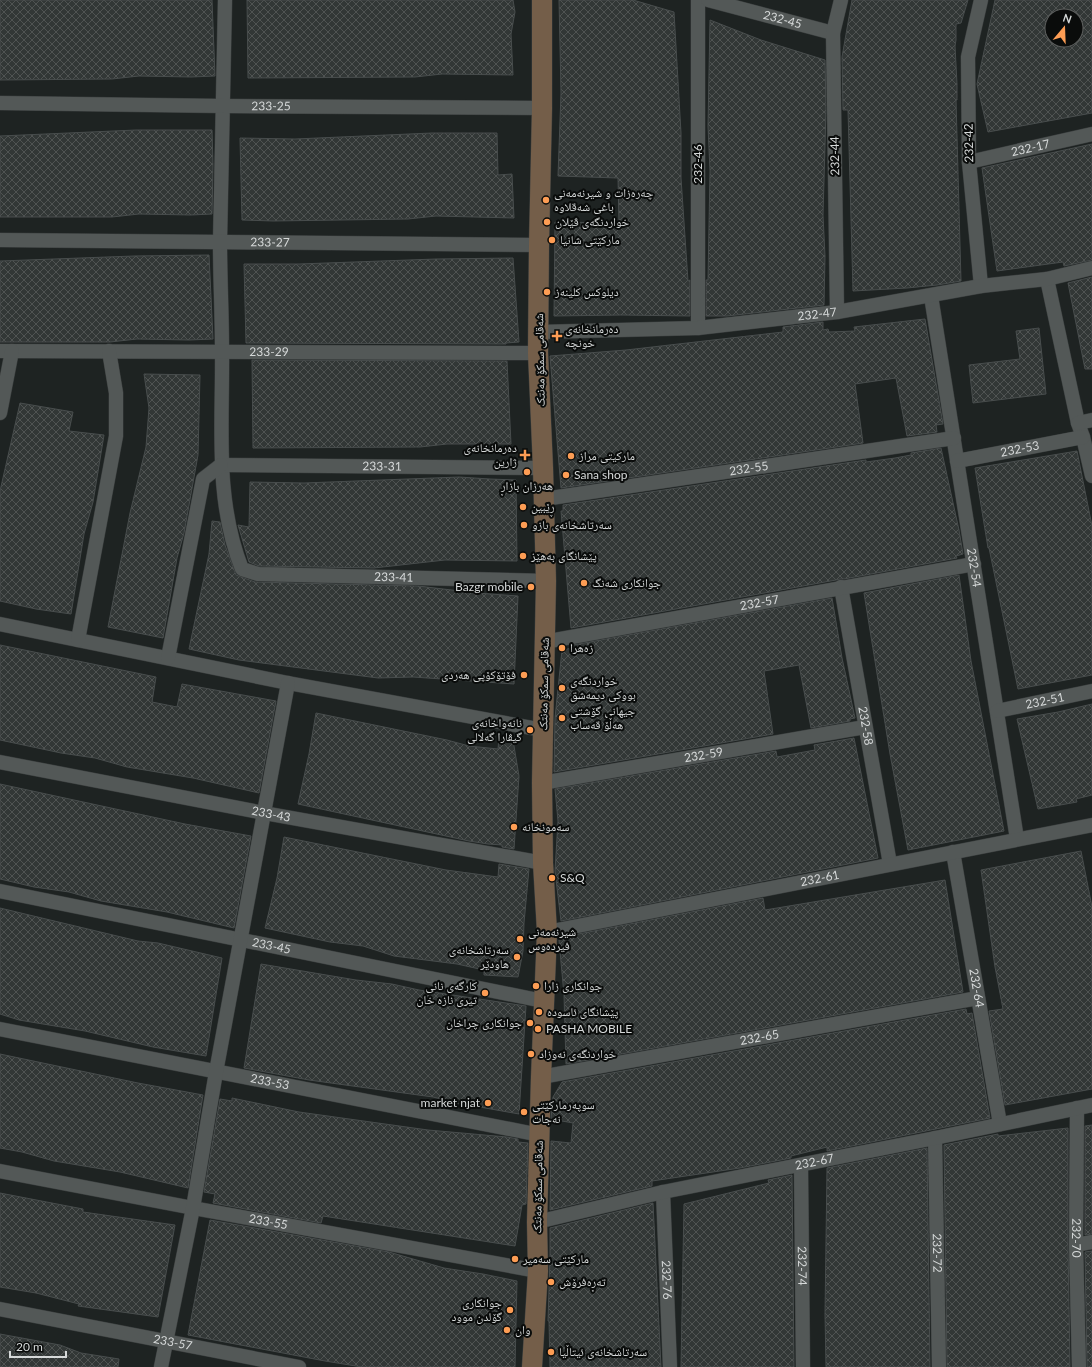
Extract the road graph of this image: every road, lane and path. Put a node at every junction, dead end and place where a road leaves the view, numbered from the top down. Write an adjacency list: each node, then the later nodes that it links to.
1 (225, 0): 9 (street)
2 (542, 0): 10 (main road, شەقامی سمکۆ مەنتک)
3 (698, 0): 21 (street, 232-46)
4 (708, 0): 7 (street, 232-45)
5 (841, 0): 7 (street, 232-44)
6 (981, 0): 12 (street, 232-42)
7 (833, 34): 20 (street, 232-44)
8 (0, 103): 9 (street, 233-25)
9 (224, 106): 10 (street, 233-25); 14 (street)
10 (542, 108): 15 (main road, شەقامی سمکۆ مەنتک)
11 (1092, 134): 12 (street, 232-17)
12 (969, 162): 18 (street, 232-42)
13 (0, 240): 14 (street, 233-27)
14 (220, 243): 15 (street, 233-27); 25 (street)
15 (539, 245): 22 (main road, شەقامی سمکۆ مەنتک)
16 (1092, 268): 17 (street, 232-47)
17 (1046, 279): 18 (street, 232-47); 29 (street)
18 (981, 286): 19 (street, 232-47)
19 (931, 296): 20 (street, 232-47); 31 (street, 232-54)
20 (837, 312): 21 (street, 232-47)
21 (698, 328): 22 (street, 232-47)
22 (539, 332): 26 (main road, شەقامی سمکۆ مەنتک)
23 (6, 351): 24 (street, 233-29); 27 (street)
24 (109, 351): 25 (street, 233-29); 41 (street)
25 (222, 352): 26 (street, 233-29); 33 (street)
26 (538, 353): 34 (main road, شەقامی سمکۆ مەنتک)
27 (0, 413)
28 (1092, 420): 29 (street)
29 (1078, 423): 30 (street)
30 (1083, 437): 32 (street, 232-53); 35 (street)
31 (954, 438): 32 (street, 232-54); 36 (street, 232-55)
32 (957, 461): 37 (street, 232-54)
33 (221, 465): 34 (street, 233-31); 38 (street, 233-41); 43 (street)
34 (543, 468): 36 (main road, شەقامی سمکۆ مەنتک)
35 (1092, 476)
36 (544, 499): 38 (main road, شەقامی سمکۆ مەنتک)
37 (974, 564): 39 (street, 232-57); 46 (street, 232-54)
38 (546, 582): 42 (main road, شەقامی سمکۆ مەنتک)
39 (841, 587): 42 (street, 232-57); 47 (street, 232-58)
40 (0, 624): 41 (street)
41 (78, 640): 43 (street)
42 (544, 642): 48 (main road, شەقامی سمکۆ مەنتک)
43 (168, 658): 44 (street)
44 (288, 683): 48 (street); 51 (street)
45 (1092, 691): 46 (street, 232-51)
46 (997, 711): 53 (street, 232-54)
47 (865, 727): 50 (street, 232-59); 56 (street, 232-58)
48 (543, 730): 50 (main road, شەقامی سمکۆ مەنتک)
49 (0, 762): 51 (street, 233-43)
50 (542, 783): 55 (main road, شەقامی سمکۆ مەنتک)
51 (264, 813): 55 (street, 233-43); 59 (street)
52 (1092, 827): 53 (street, 232-61)
53 (1017, 839): 54 (street, 232-61)
54 (953, 852): 56 (street, 232-61); 60 (street, 232-64)
55 (543, 863): 58 (main road, شەقامی سمکۆ مەنتک)
56 (890, 864): 58 (street, 232-61)
57 (0, 891): 59 (street, 233-45)
58 (547, 932): 61 (main road, شەقامی سمکۆ مەنتک)
59 (241, 939): 61 (street, 233-45); 63 (street)
60 (978, 998): 64 (street, 232-65); 67 (street, 232-64)
61 (543, 1001): 64 (main road, شەقامی سمکۆ مەنتک)
62 (0, 1030): 63 (street, 233-53)
63 (216, 1072): 68 (street, 233-53); 73 (street)
64 (541, 1077): 68 (main road, شەقامی سمکۆ مەنتک)
65 (1092, 1105): 66 (street, 232-67)
66 (1077, 1108): 67 (street, 232-67); 76 (street, 232-70)
67 (1000, 1124): 69 (street, 232-67)
68 (540, 1135): 74 (main road, شەقامی سمکۆ مەنتک)
69 (935, 1138): 70 (street, 232-67); 85 (street, 232-72)
70 (801, 1166): 72 (street, 232-67); 84 (street, 232-74)
71 (0, 1171): 73 (street, 233-55)
72 (663, 1192): 74 (street, 232-67); 83 (street, 232-76)
73 (193, 1208): 77 (street, 233-55); 79 (street)
74 (537, 1222): 77 (main road, شەقامی سمکۆ مەنتک)
75 (1092, 1242): 76 (street)
76 (1076, 1245): 86 (street, 232-70)
77 (538, 1271): 82 (main road, شەقامی سمکۆ مەنتک)
78 (0, 1309): 79 (street, 233-57)
79 (166, 1342): 80 (street); 81 (street, 233-57)
80 (161, 1367)
81 (299, 1367)
82 (532, 1367)
83 (670, 1367)
84 (803, 1367)
85 (939, 1367)
86 (1079, 1367)

